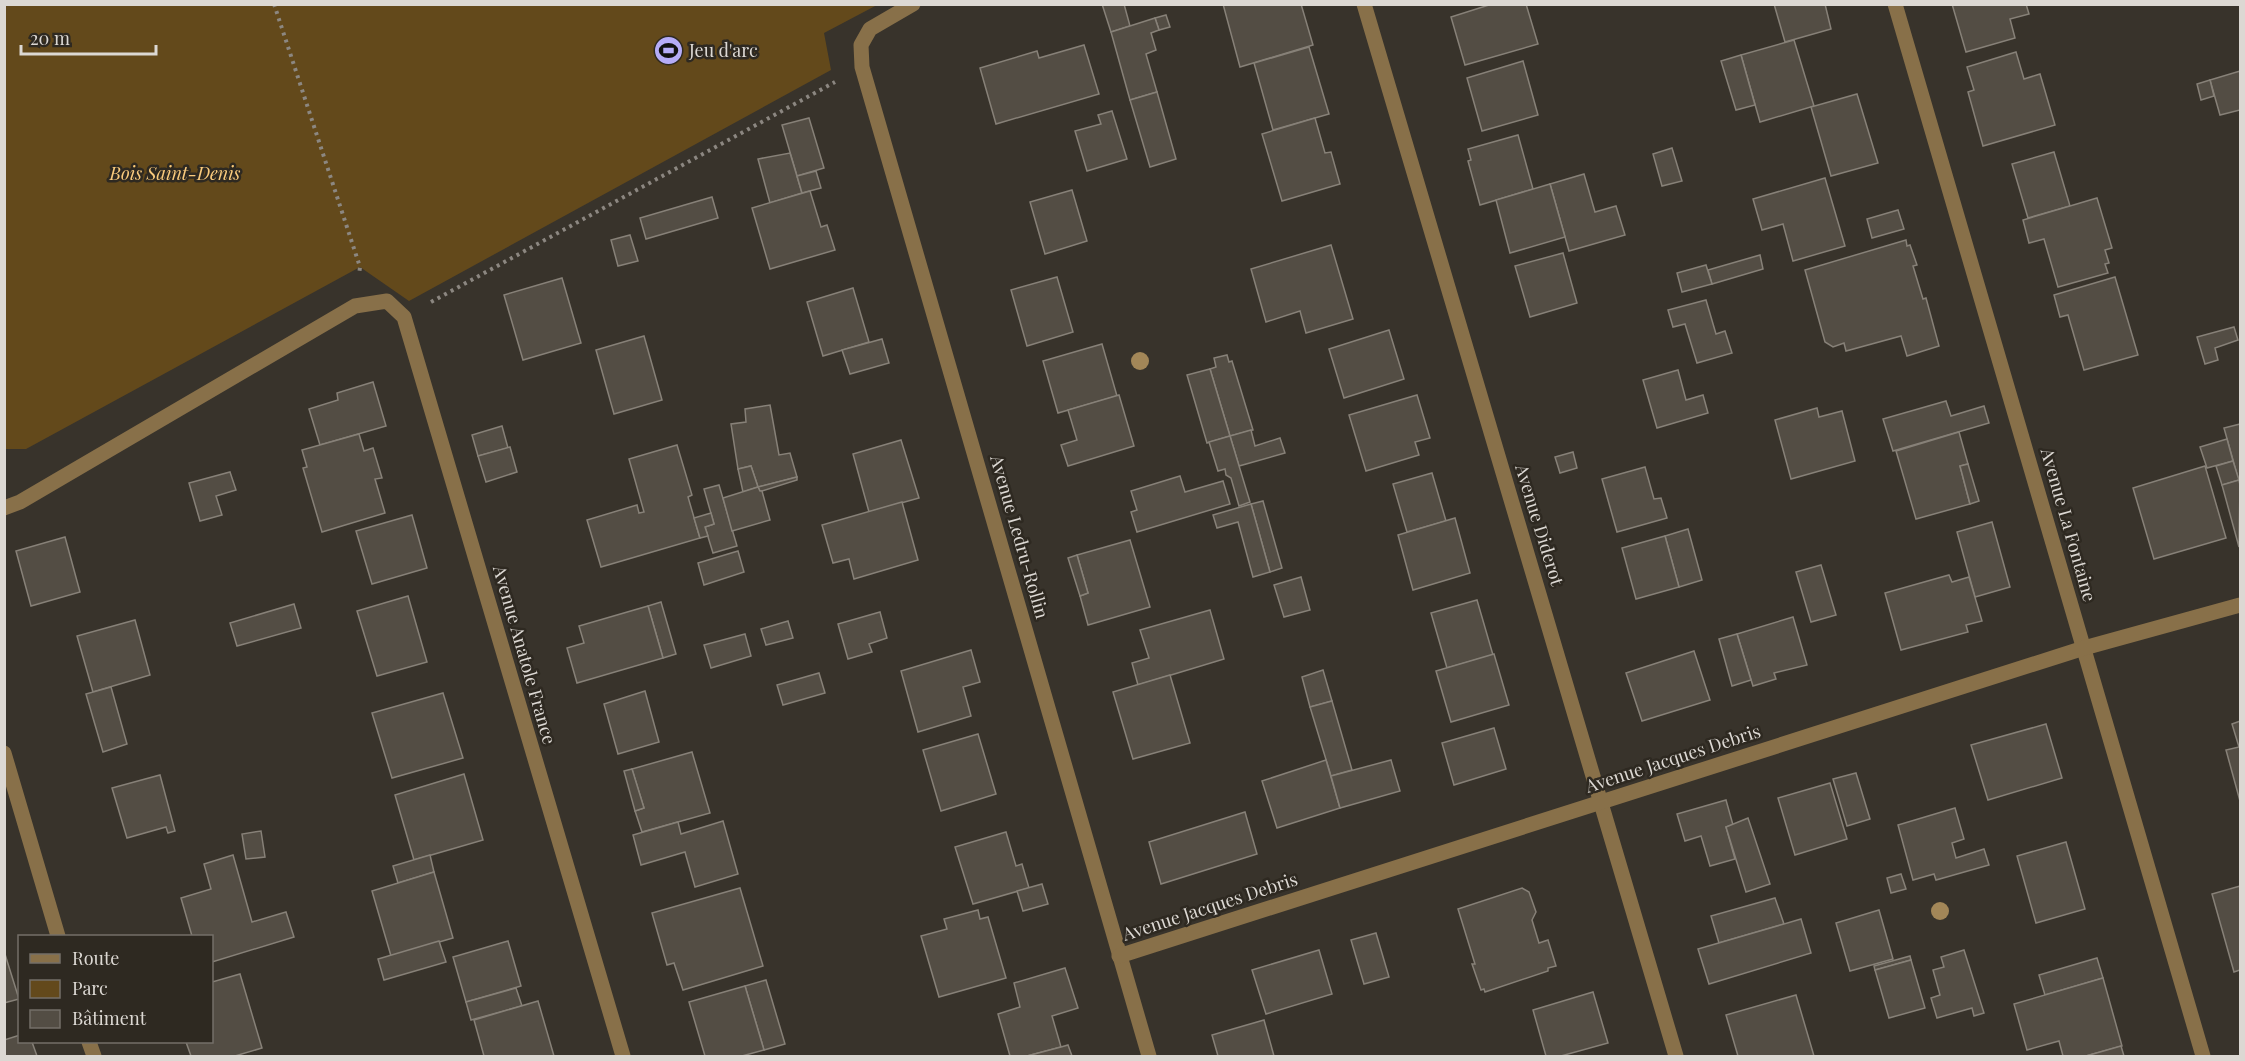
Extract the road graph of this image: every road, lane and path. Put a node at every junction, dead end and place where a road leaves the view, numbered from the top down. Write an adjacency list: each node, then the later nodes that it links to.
1 (274, 4): 6 (path)
2 (913, 4): 5 (street, Avenue Ledru-Rollin)
3 (1364, 4): 12 (street, Avenue Diderot)
4 (1894, 4): 10 (street, Avenue La Fontaine)
5 (862, 67): 7 (path); 14 (street, Avenue Ledru-Rollin)
6 (356, 306): 7 (street); 8 (street)
7 (404, 317): 15 (street, Avenue Anatole France)
8 (4, 508)
9 (2241, 605): 10 (street, Avenue Jacques Debris)
10 (2084, 648): 12 (street, Avenue Jacques Debris); 18 (street, Avenue La Fontaine)
11 (4, 753): 13 (street)
12 (1601, 802): 14 (street, Avenue Jacques Debris); 17 (street, Avenue Diderot)
13 (58, 935)
14 (1119, 956): 16 (street, Avenue Ledru-Rollin)
15 (622, 1056)
16 (1149, 1056)
17 (1676, 1056)
18 (2203, 1056)

